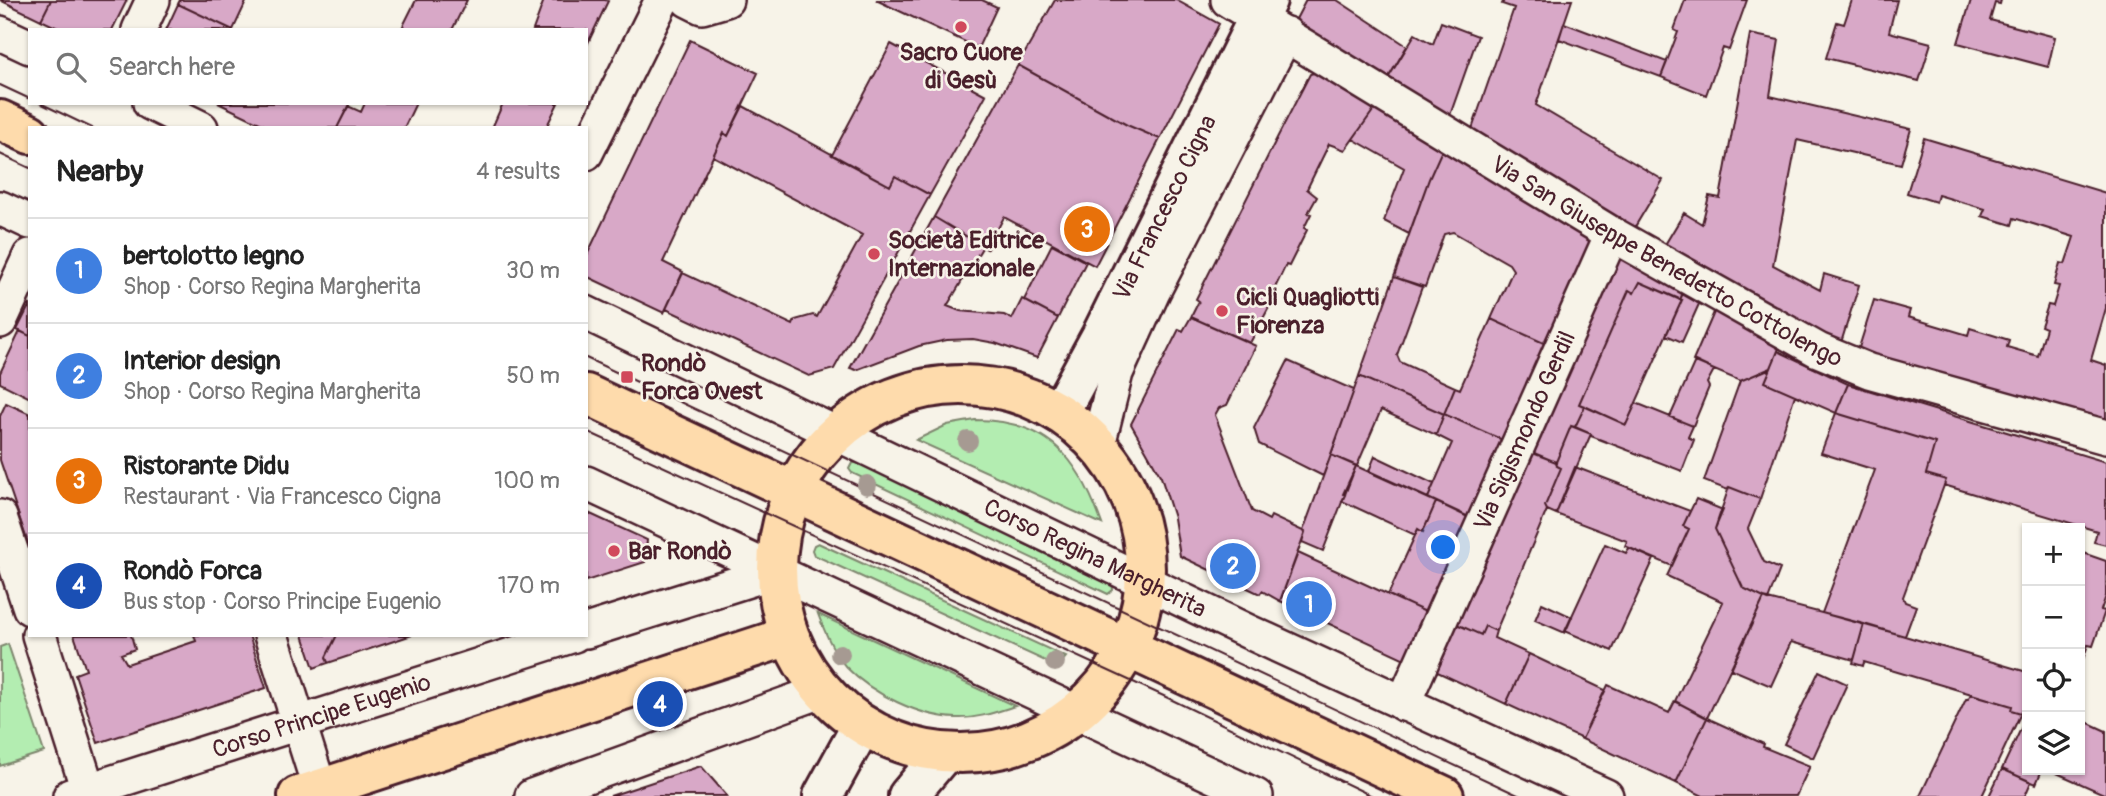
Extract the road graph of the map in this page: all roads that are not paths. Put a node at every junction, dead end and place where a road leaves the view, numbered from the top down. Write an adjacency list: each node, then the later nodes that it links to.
1 (153, 0): 6 (street)
2 (662, 0): 13 (street)
3 (688, 0): 4 (street)
4 (726, 0)
5 (1260, 13): 16 (street, Via San Giuseppe Benedetto Cottolengo); 21 (street, Via Francesco Cigna); 24 (street, Via Francesco Cigna)
6 (140, 28)
7 (0, 33): 8 (street)
8 (28, 46)
9 (154, 105): 11 (street)
10 (0, 120): 12 (main road)
11 (197, 126)
12 (28, 133)
13 (588, 149)
14 (0, 208): 15 (street)
15 (28, 221)
16 (1612, 234): 23 (street, Via San Giuseppe Benedetto Cottolengo); 38 (street, Via Sigismondo Gerdil)
17 (28, 260): 19 (street)
18 (588, 314): 22 (street, Corso Regina Margherita)
19 (0, 321)
20 (588, 395): 26 (main road)
21 (1059, 413): 22 (main road); 24 (main road)
22 (836, 434): 26 (main road); 29 (street, Corso Regina Margherita)
23 (2106, 437)
24 (1098, 445): 29 (main road)
25 (588, 484): 28 (street)
26 (794, 491): 28 (main road); 36 (main road)
27 (0, 517): 30 (street)
28 (777, 571): 31 (street); 32 (main road); 39 (street)
29 (1145, 583): 36 (main road); 38 (street, Corso Regina Margherita)
30 (28, 602)
31 (588, 630)
32 (789, 636): 37 (main road); 44 (main road)
33 (40, 637): 43 (street)
34 (272, 637): 40 (street)
35 (568, 637): 40 (street, Corso Principe Eugenio)
36 (1129, 648): 39 (main road); 49 (main road)
37 (822, 691): 41 (main road); 45 (street)
38 (1403, 704): 50 (street, Corso Regina Margherita)
39 (1078, 712): 42 (main road); 48 (street)
40 (299, 723): 43 (street, Corso Principe Eugenio); 44 (street)
41 (862, 725): 42 (main road); 46 (street)
42 (944, 752): 47 (street)
43 (79, 793)
44 (313, 794)
45 (532, 796)
46 (823, 796)
47 (908, 796)
48 (1256, 796)
49 (1444, 796)
50 (1606, 796)

